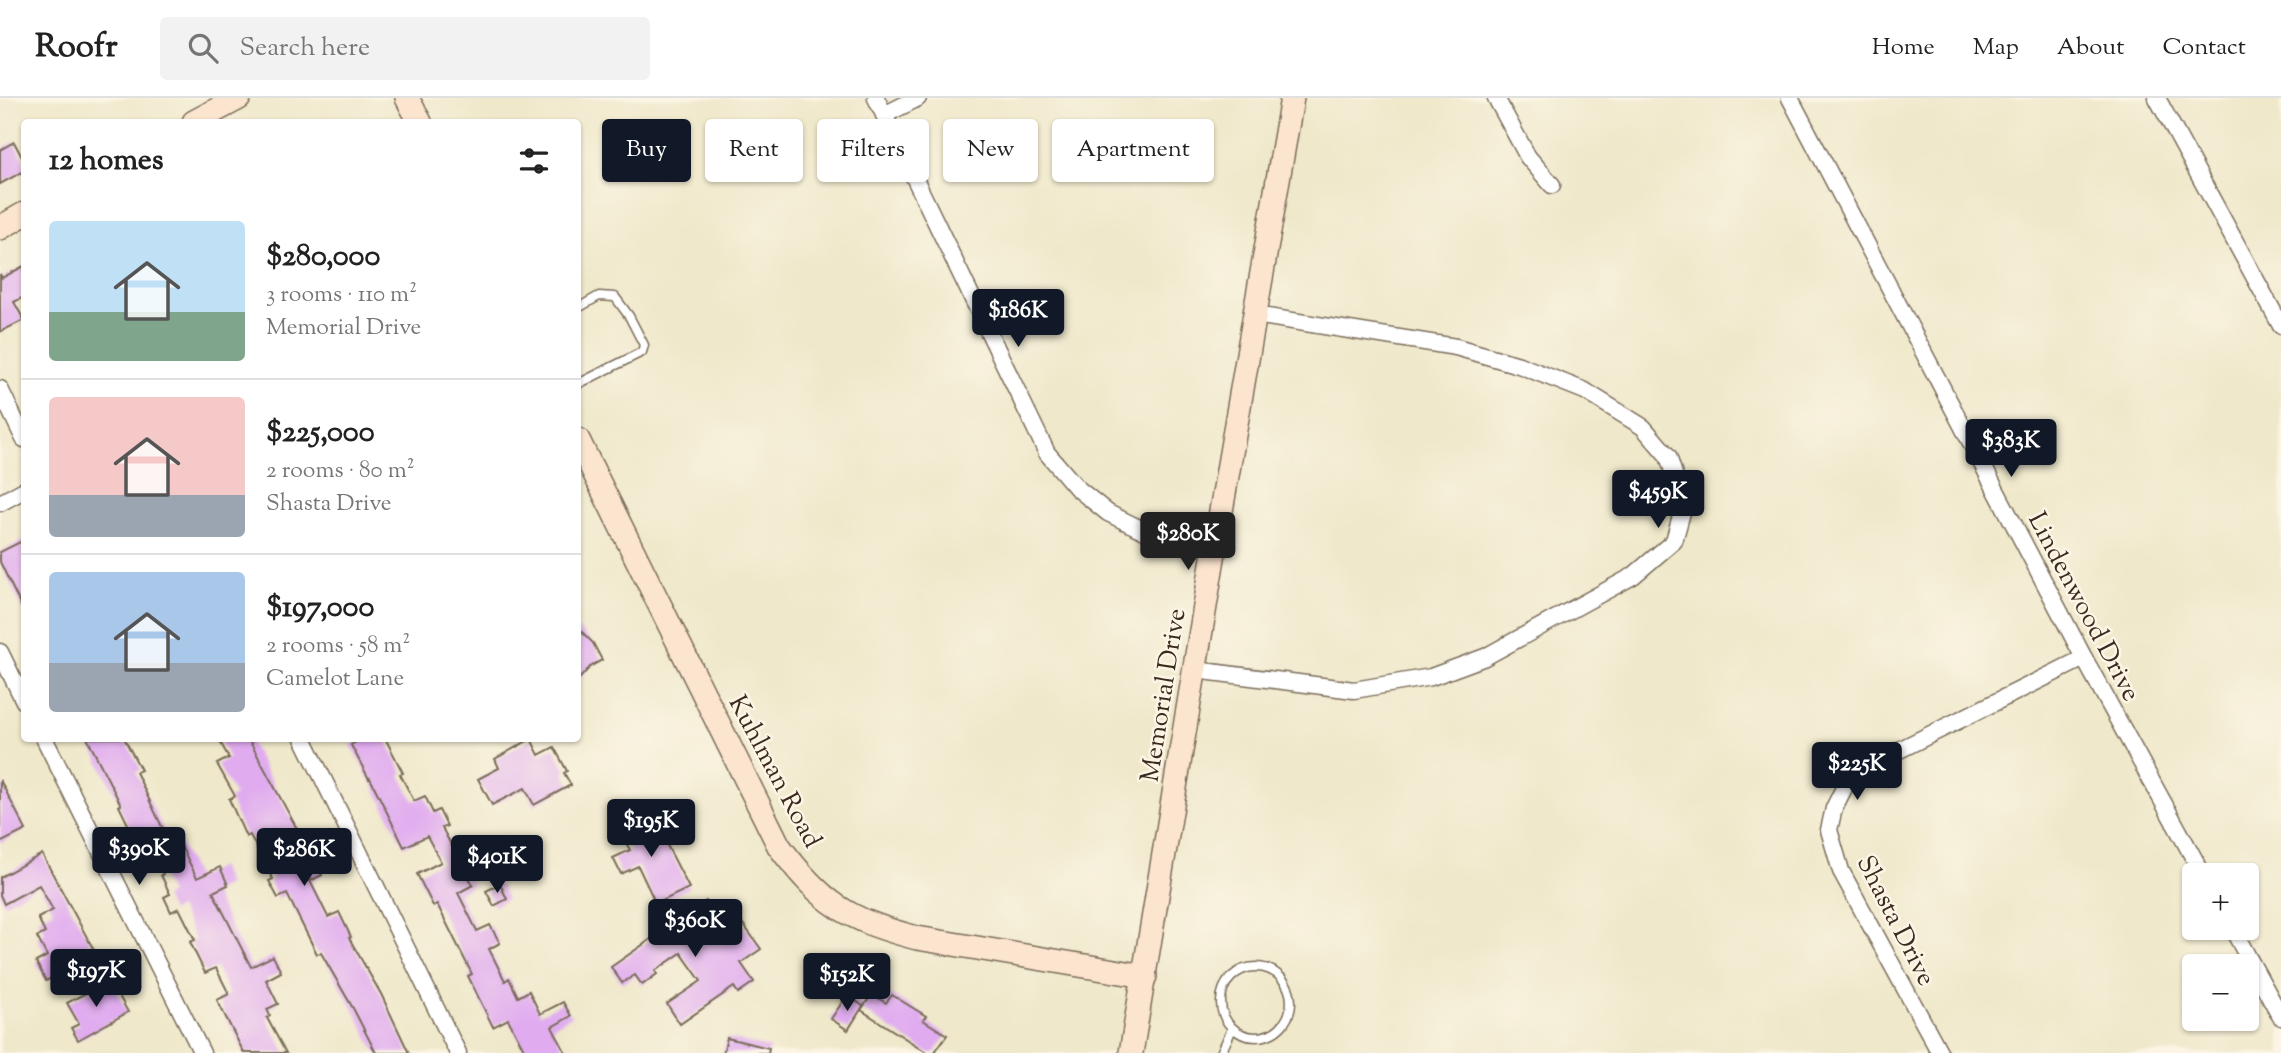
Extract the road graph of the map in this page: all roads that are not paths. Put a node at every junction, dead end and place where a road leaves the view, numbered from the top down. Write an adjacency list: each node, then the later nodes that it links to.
1 (239, 98): 10 (street)
2 (407, 98): 11 (street)
3 (876, 98): 9 (street)
4 (918, 98): 9 (street)
5 (1292, 98): 16 (street, Memorial Drive)
6 (1496, 98): 12 (street)
7 (1790, 98): 26 (street, Lindenwood Drive)
8 (2157, 98): 17 (street)
9 (884, 115): 24 (street)
10 (200, 119)
11 (418, 119)
12 (1552, 185)
13 (21, 216): 14 (street)
14 (0, 228)
15 (581, 306): 18 (lane)
16 (1255, 315): 24 (street, Memorial Drive); 27 (street)
17 (2281, 326)
18 (581, 382)
19 (0, 389): 20 (street)
20 (21, 433)
21 (581, 446): 33 (street, Kuhlman Road)
22 (21, 492): 23 (street)
23 (0, 503)
24 (1214, 546): 27 (street, Memorial Drive)
25 (0, 652): 28 (street)
26 (2084, 658): 31 (street, Lindenwood Drive); 40 (street, Shasta Drive)
27 (1195, 670): 33 (street, Memorial Drive)
28 (21, 695)
29 (46, 742): 36 (street)
30 (305, 742): 37 (street)
31 (2196, 863)
32 (2239, 940): 34 (street)
33 (1144, 976): 38 (street, Memorial Drive)
34 (2281, 1017)
35 (1232, 1029): 35 (lane); 39 (lane)
36 (202, 1053)
37 (458, 1053)
38 (1132, 1053)
39 (1221, 1053)
40 (1940, 1053)

